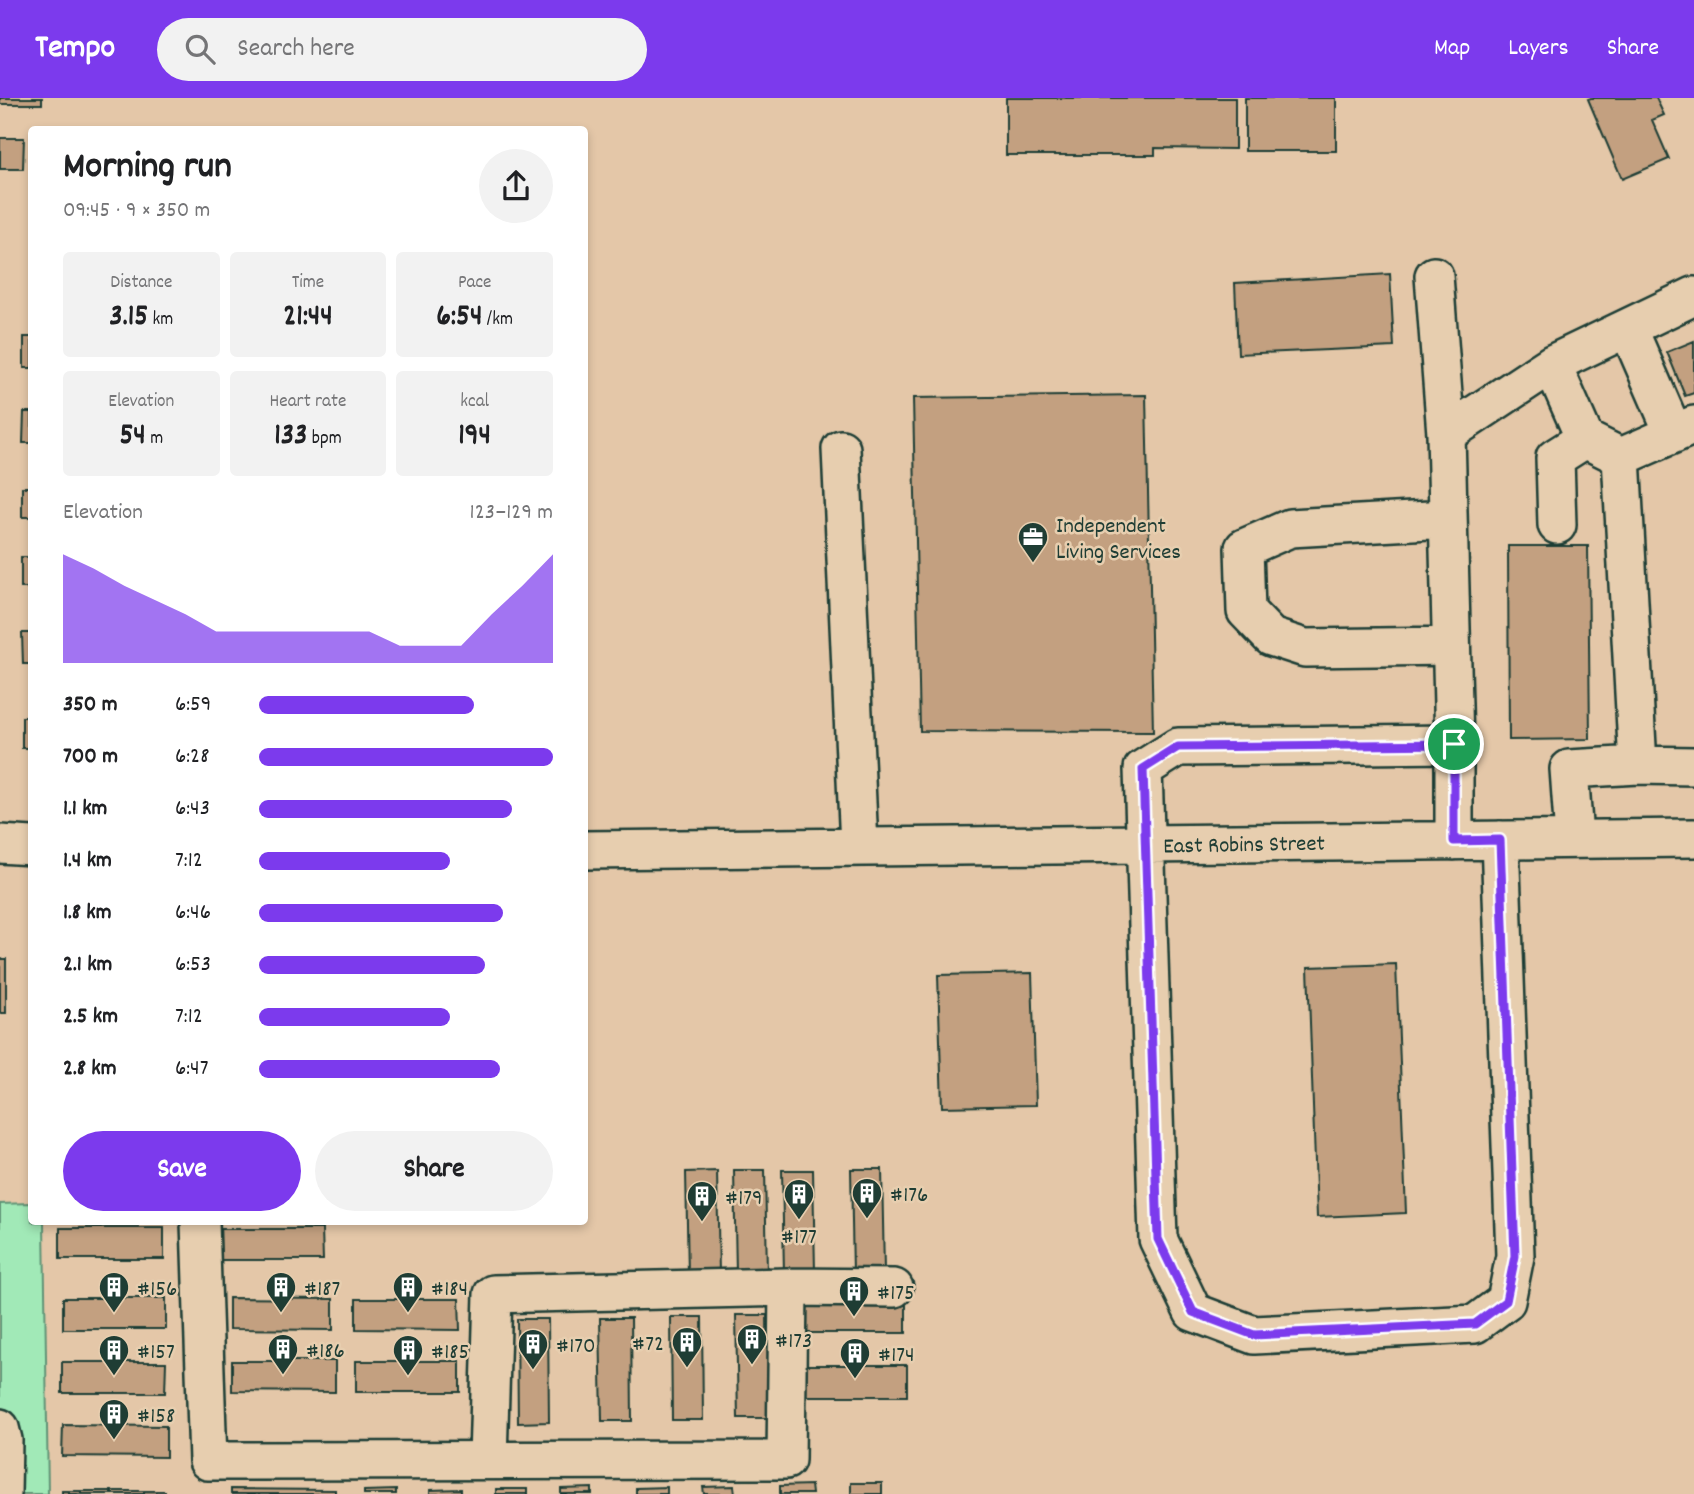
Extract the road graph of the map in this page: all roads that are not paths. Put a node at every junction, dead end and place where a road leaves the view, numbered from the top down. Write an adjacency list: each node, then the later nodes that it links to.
1 (1434, 276): 6 (street)
2 (1692, 305): 3 (street)
3 (1628, 328): 4 (street); 5 (street)
4 (1552, 364): 6 (street); 7 (street)
5 (1684, 429): 9 (street)
6 (1446, 434): 10 (street)
7 (1585, 439): 9 (street); 11 (street)
8 (841, 449): 23 (street)
9 (1620, 457): 14 (street)
10 (1447, 519): 12 (street); 12 (street)
11 (1557, 525)
12 (1451, 646): 13 (street)
13 (1454, 744): 19 (street); 21 (street)
14 (1638, 765): 15 (street); 16 (street)
15 (1694, 766)
16 (1574, 838): 17 (street, East Robins Street); 18 (street, East Robins Street)
17 (1694, 838)
18 (1500, 840): 19 (street, East Robins Street); 21 (street)
19 (1454, 841): 21 (street, East Robins Street)
20 (0, 844): 22 (street)
21 (1143, 844): 23 (street, East Robins Street)
22 (28, 846)
23 (859, 846): 24 (street, East Robins Street)
24 (588, 850)
25 (200, 1225): 29 (street)
26 (788, 1287): 27 (street); 29 (street); 29 (street)
27 (894, 1287)
28 (0, 1428): 30 (street)
29 (488, 1459)
30 (2, 1494)

